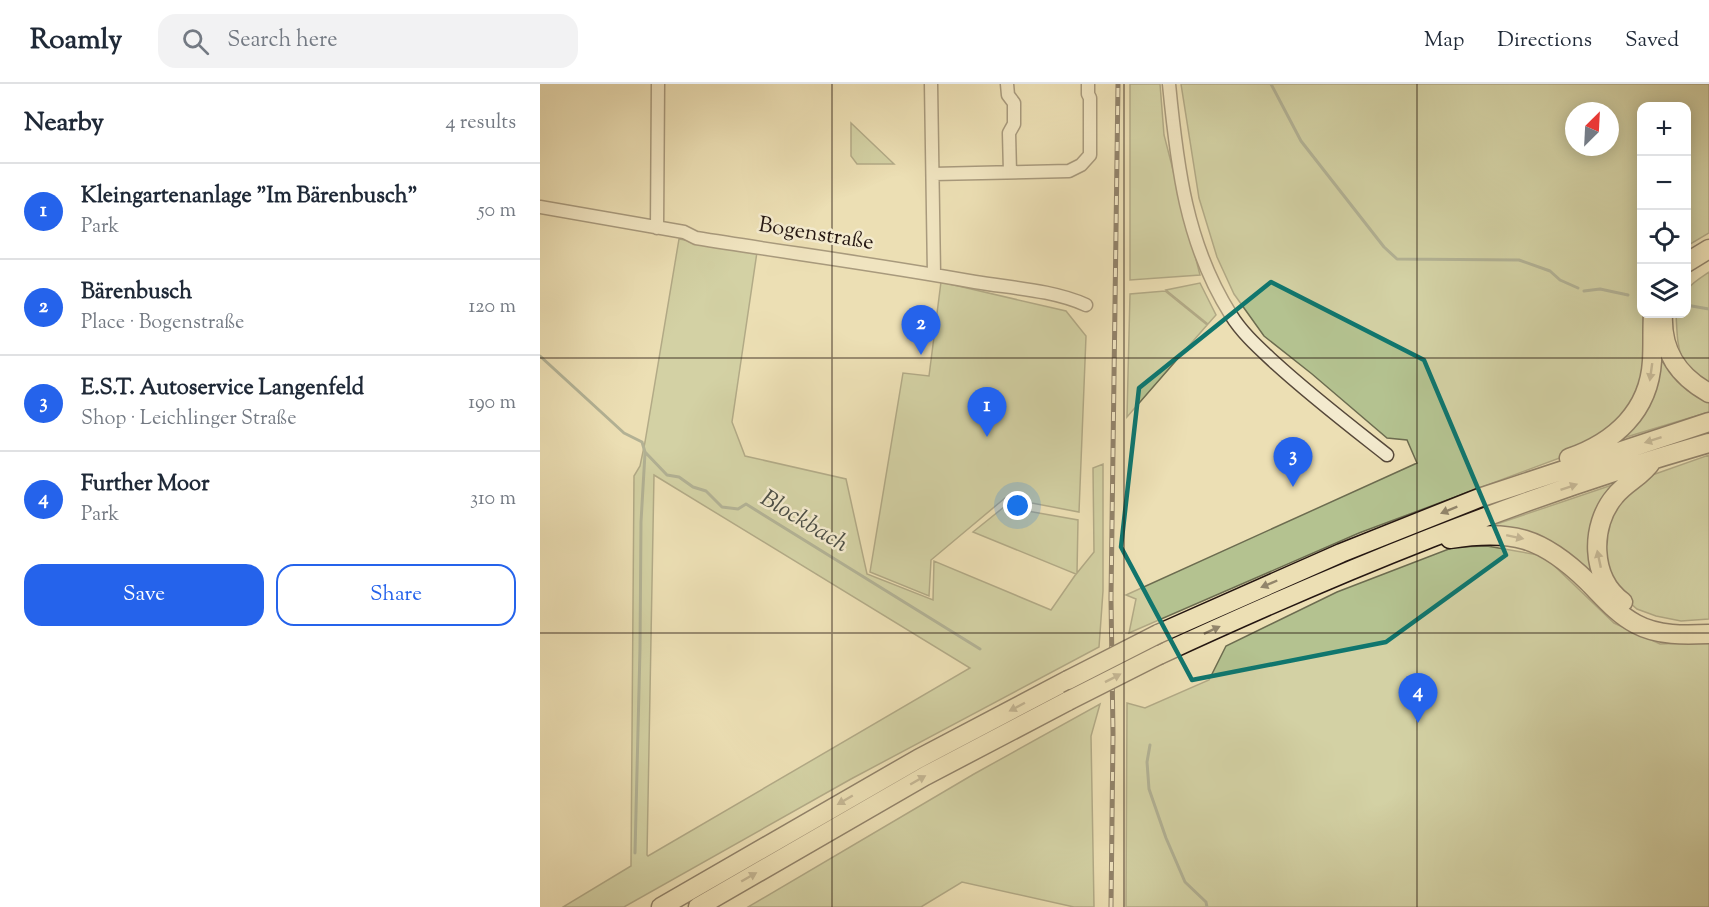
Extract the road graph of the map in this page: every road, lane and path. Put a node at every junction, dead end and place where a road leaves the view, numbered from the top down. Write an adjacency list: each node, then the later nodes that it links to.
1 (658, 84): 9 (street)
2 (932, 84): 7 (street)
3 (1007, 84): 6 (street)
4 (1088, 84): 6 (street)
5 (1169, 84): 21 (street)
6 (1010, 172): 7 (street)
7 (933, 174): 14 (street)
8 (540, 207): 9 (street, Bogenstraße)
9 (657, 228): 14 (street, Bogenstraße)
10 (1709, 238): 11 (highway)
11 (1691, 248)
12 (1709, 249): 13 (highway)
13 (1691, 260)
14 (934, 274): 15 (street, Bogenstraße)
15 (1086, 305)
16 (1653, 318): 23 (highway, one-way to 23)
17 (1663, 318): 18 (highway)
18 (1709, 393)
19 (1709, 422): 23 (highway, one-way to 23)
20 (1709, 443): 22 (highway)
21 (1387, 455)
22 (1653, 459): 24 (highway, one-way to 22); 25 (highway, one-way to 22)
23 (1479, 498): 27 (highway, one-way to 27, bridge)
24 (1396, 551): 26 (highway, one-way to 26); 28 (highway, one-way to 24, bridge)
25 (1709, 623)
26 (1709, 634)
27 (661, 907)
28 (698, 907)

